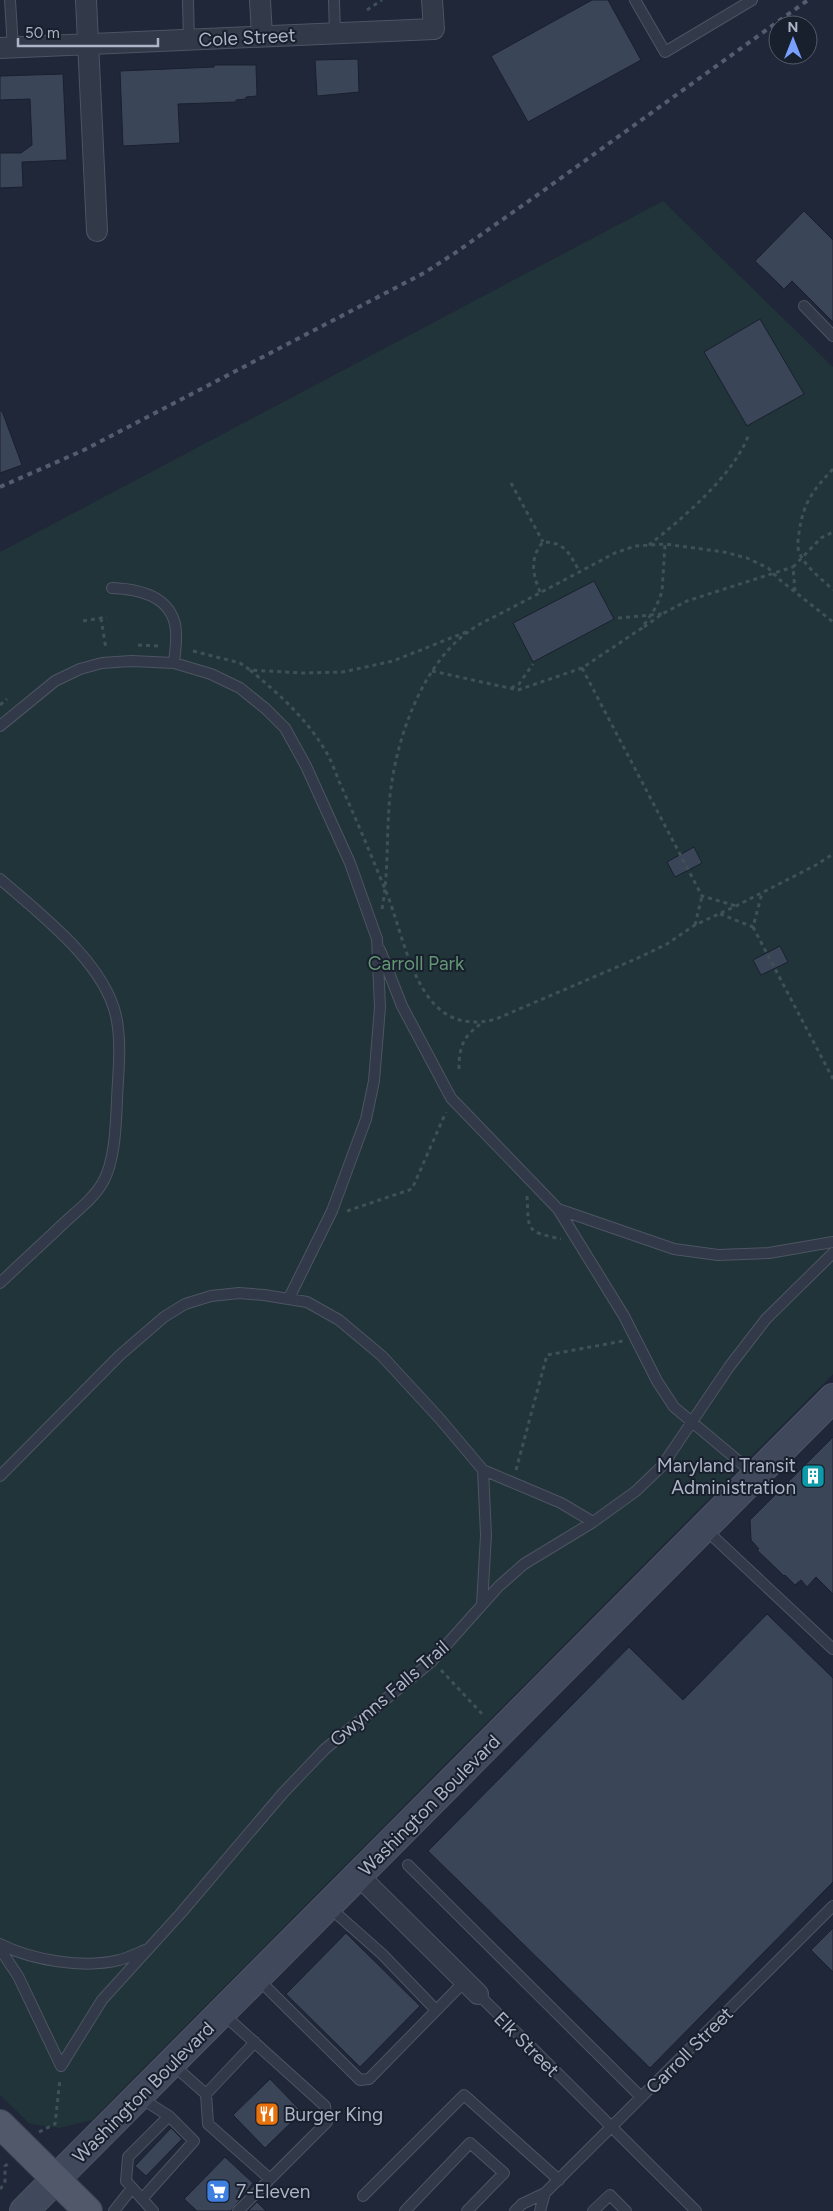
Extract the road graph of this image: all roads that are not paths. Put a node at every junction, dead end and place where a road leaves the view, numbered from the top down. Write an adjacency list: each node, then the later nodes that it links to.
1 (10, 0): 13 (lane)
2 (86, 0): 12 (street)
3 (188, 0): 11 (lane)
4 (260, 0): 10 (street)
5 (334, 0): 9 (lane)
6 (432, 0): 9 (street, Cole Street)
7 (635, 0): 8 (lane)
8 (752, 0)
9 (335, 33): 10 (street, Cole Street)
10 (262, 36): 11 (street, Cole Street)
11 (189, 40): 12 (street, Cole Street)
12 (88, 44): 13 (street, Cole Street); 14 (street)
13 (6, 48)
14 (97, 231)
15 (804, 306): 16 (lane)
16 (833, 336)
17 (112, 588): 18 (lane)
18 (174, 663): 19 (lane); 21 (lane)
19 (0, 726)
20 (0, 879): 25 (lane)
21 (377, 939): 22 (lane); 26 (lane)
22 (558, 1209): 23 (lane); 28 (lane)
23 (833, 1242)
24 (833, 1253): 28 (lane, Gwynns Falls Trail)
25 (0, 1283)
26 (290, 1298): 29 (lane); 30 (lane)
27 (833, 1398): 31 (main road, Washington Boulevard)
28 (692, 1423): 31 (lane); 32 (lane, Gwynns Falls Trail)
29 (483, 1470): 32 (lane); 34 (lane)
30 (0, 1476)
31 (756, 1476): 33 (main road, Washington Boulevard)
32 (593, 1522): 34 (lane, Gwynns Falls Trail)
33 (704, 1528): 35 (lane); 37 (main road, Washington Boulevard)
34 (482, 1605): 42 (lane, Gwynns Falls Trail)
35 (833, 1649)
36 (408, 1865): 51 (lane)
37 (359, 1876): 38 (main road, Washington Boulevard); 44 (street, Elk Street)
38 (328, 1906): 43 (main road, Washington Boulevard); 45 (lane)
39 (833, 1906): 51 (lane, Carroll Street)
40 (0, 1944): 42 (lane)
41 (0, 1949): 42 (lane, Gwynns Falls Trail)
42 (148, 1949)
43 (257, 1978): 45 (lane); 46 (main road, Washington Boulevard)
44 (471, 1988): 45 (lane); 54 (lane, Elk Street)
45 (436, 2010)
46 (222, 2013): 47 (lane); 48 (main road, Washington Boulevard)
47 (255, 2042): 49 (lane); 56 (lane)
48 (172, 2063): 49 (lane); 50 (main road, Washington Boulevard)
49 (206, 2094): 56 (lane)
50 (139, 2096): 52 (lane); 55 (main road, Washington Boulevard)
51 (642, 2097): 54 (lane, Carroll Street)
52 (169, 2116): 58 (lane); 61 (lane)
53 (0, 2124): 55 (main road)
54 (612, 2127): 57 (lane, Carroll Street); 73 (lane, Elk Street)
55 (56, 2179): 62 (main road, Washington Boulevard); 63 (main road)
56 (270, 2179): 66 (lane)
57 (558, 2180): 59 (lane, Carroll Street); 60 (lane)
58 (132, 2188): 61 (lane); 64 (lane)
59 (545, 2193): 69 (lane, Carroll Street); 70 (lane, Carroll Street)
60 (363, 2196)
61 (142, 2199): 65 (lane)
62 (24, 2211)
63 (88, 2211)
64 (114, 2211)
65 (153, 2211)
66 (238, 2211)
67 (405, 2211): 68 (lane)
68 (467, 2211)
69 (516, 2211)
70 (540, 2211)
71 (593, 2211): 72 (lane)
72 (626, 2211)
73 (696, 2211)

